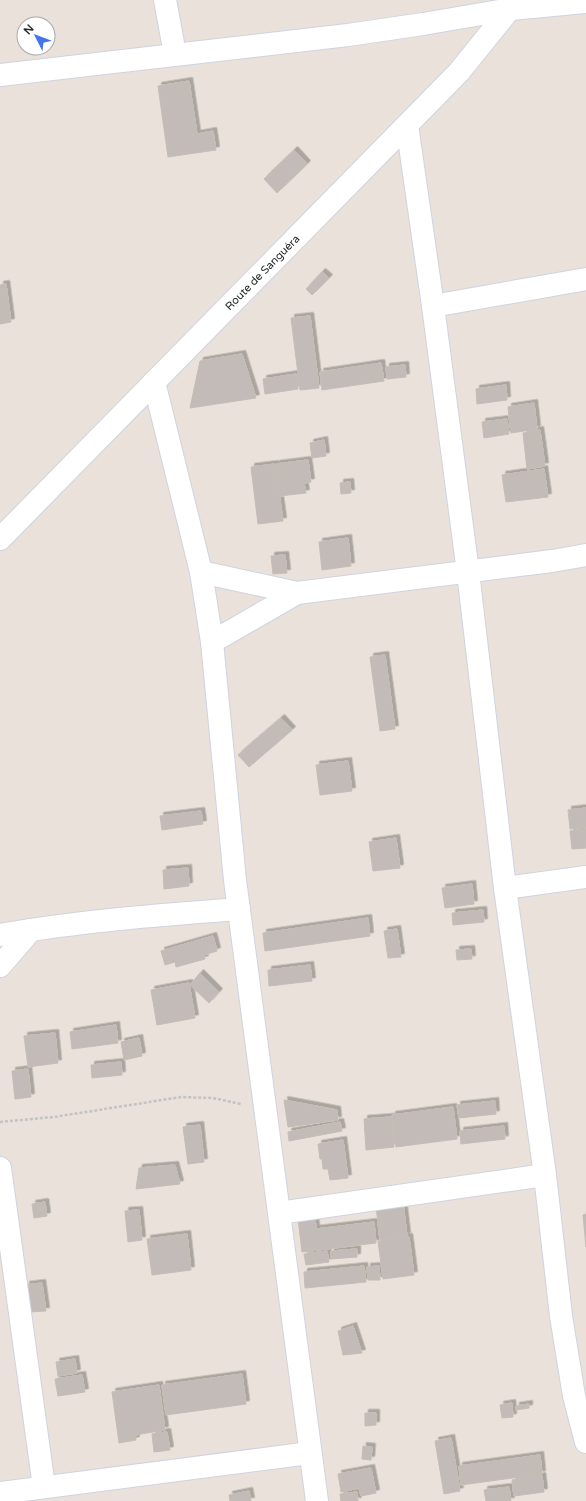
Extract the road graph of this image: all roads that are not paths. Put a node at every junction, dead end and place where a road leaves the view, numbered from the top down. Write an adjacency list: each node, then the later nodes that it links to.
1 (165, 0): 4 (street)
2 (586, 2): 3 (street)
3 (514, 4): 4 (street); 6 (street, Route de Sanguéra)
4 (174, 54): 5 (street)
5 (0, 75)
6 (407, 125): 8 (street); 9 (street, Route de Sanguéra)
7 (586, 279): 8 (street)
8 (433, 306): 13 (street)
9 (154, 382): 10 (street, Route de Sanguéra); 12 (street)
10 (0, 539)
11 (586, 555): 13 (street)
12 (201, 572): 14 (street); 15 (street)
13 (468, 572): 14 (street); 17 (street)
14 (297, 594): 15 (street)
15 (212, 642): 18 (street)
16 (586, 877): 17 (street)
17 (506, 888): 23 (street)
18 (239, 909): 19 (street); 25 (street)
19 (31, 930): 20 (street); 21 (street)
20 (0, 935)
21 (0, 966)
22 (0, 1168): 24 (street)
23 (544, 1175): 25 (street); 26 (street)
24 (3, 1208): 29 (street)
25 (279, 1212): 28 (street)
26 (580, 1395): 27 (street)
27 (586, 1442)
28 (310, 1453): 29 (street); 31 (street)
29 (44, 1487): 30 (street)
30 (0, 1493)
31 (317, 1501)

